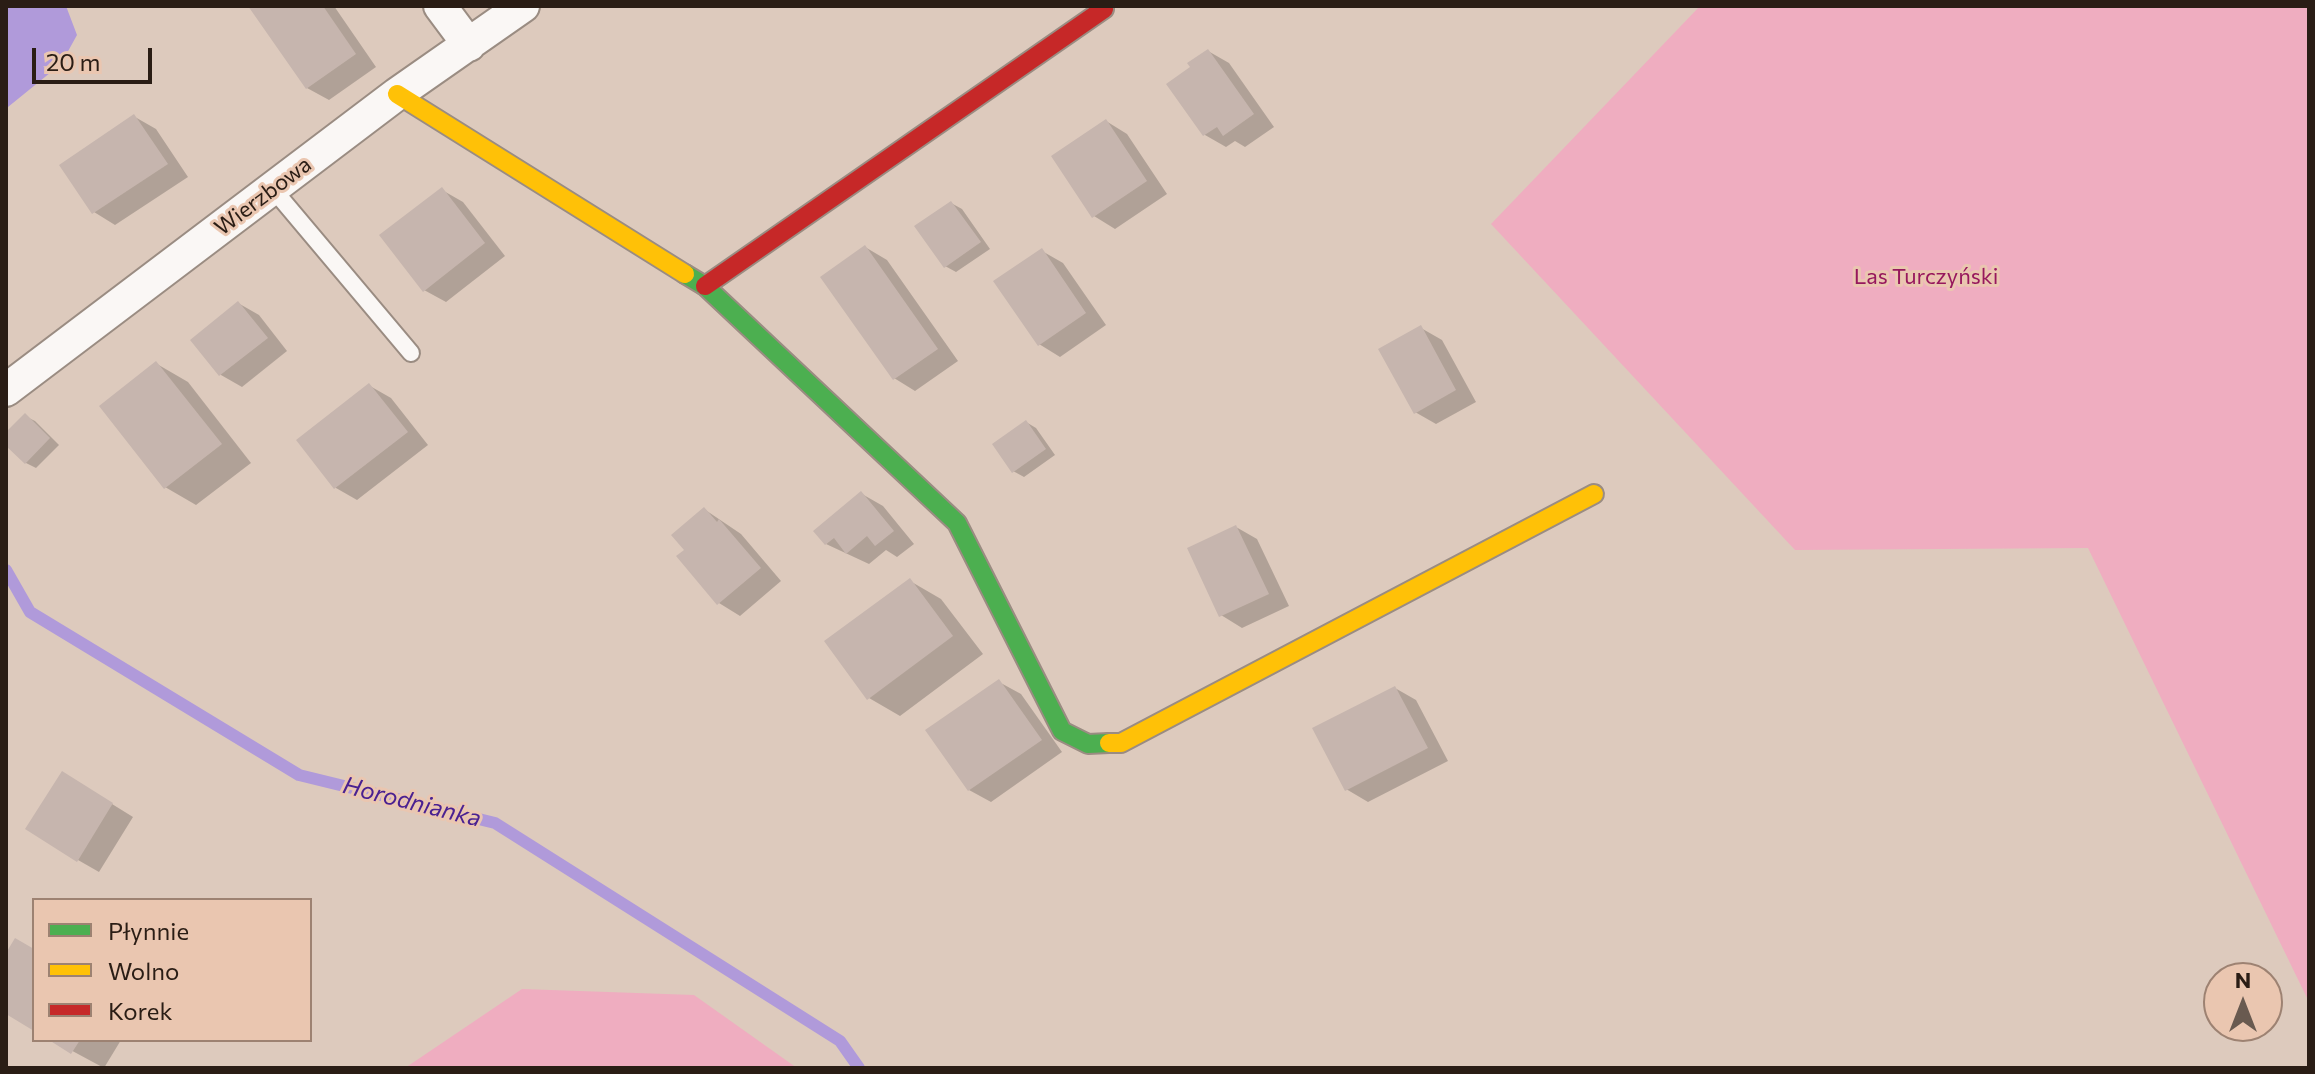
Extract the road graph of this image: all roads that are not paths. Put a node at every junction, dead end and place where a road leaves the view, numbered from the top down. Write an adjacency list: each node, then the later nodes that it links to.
1 (440, 6): 4 (street)
2 (523, 6): 4 (street, Wierzbowa)
3 (1104, 9): 7 (street)
4 (469, 45): 5 (street, Wierzbowa)
5 (397, 94): 6 (street, Wierzbowa); 7 (street)
6 (273, 189): 8 (lane); 9 (street, Wierzbowa)
7 (705, 286): 10 (street)
8 (411, 353)
9 (6, 390)
10 (1594, 494)

